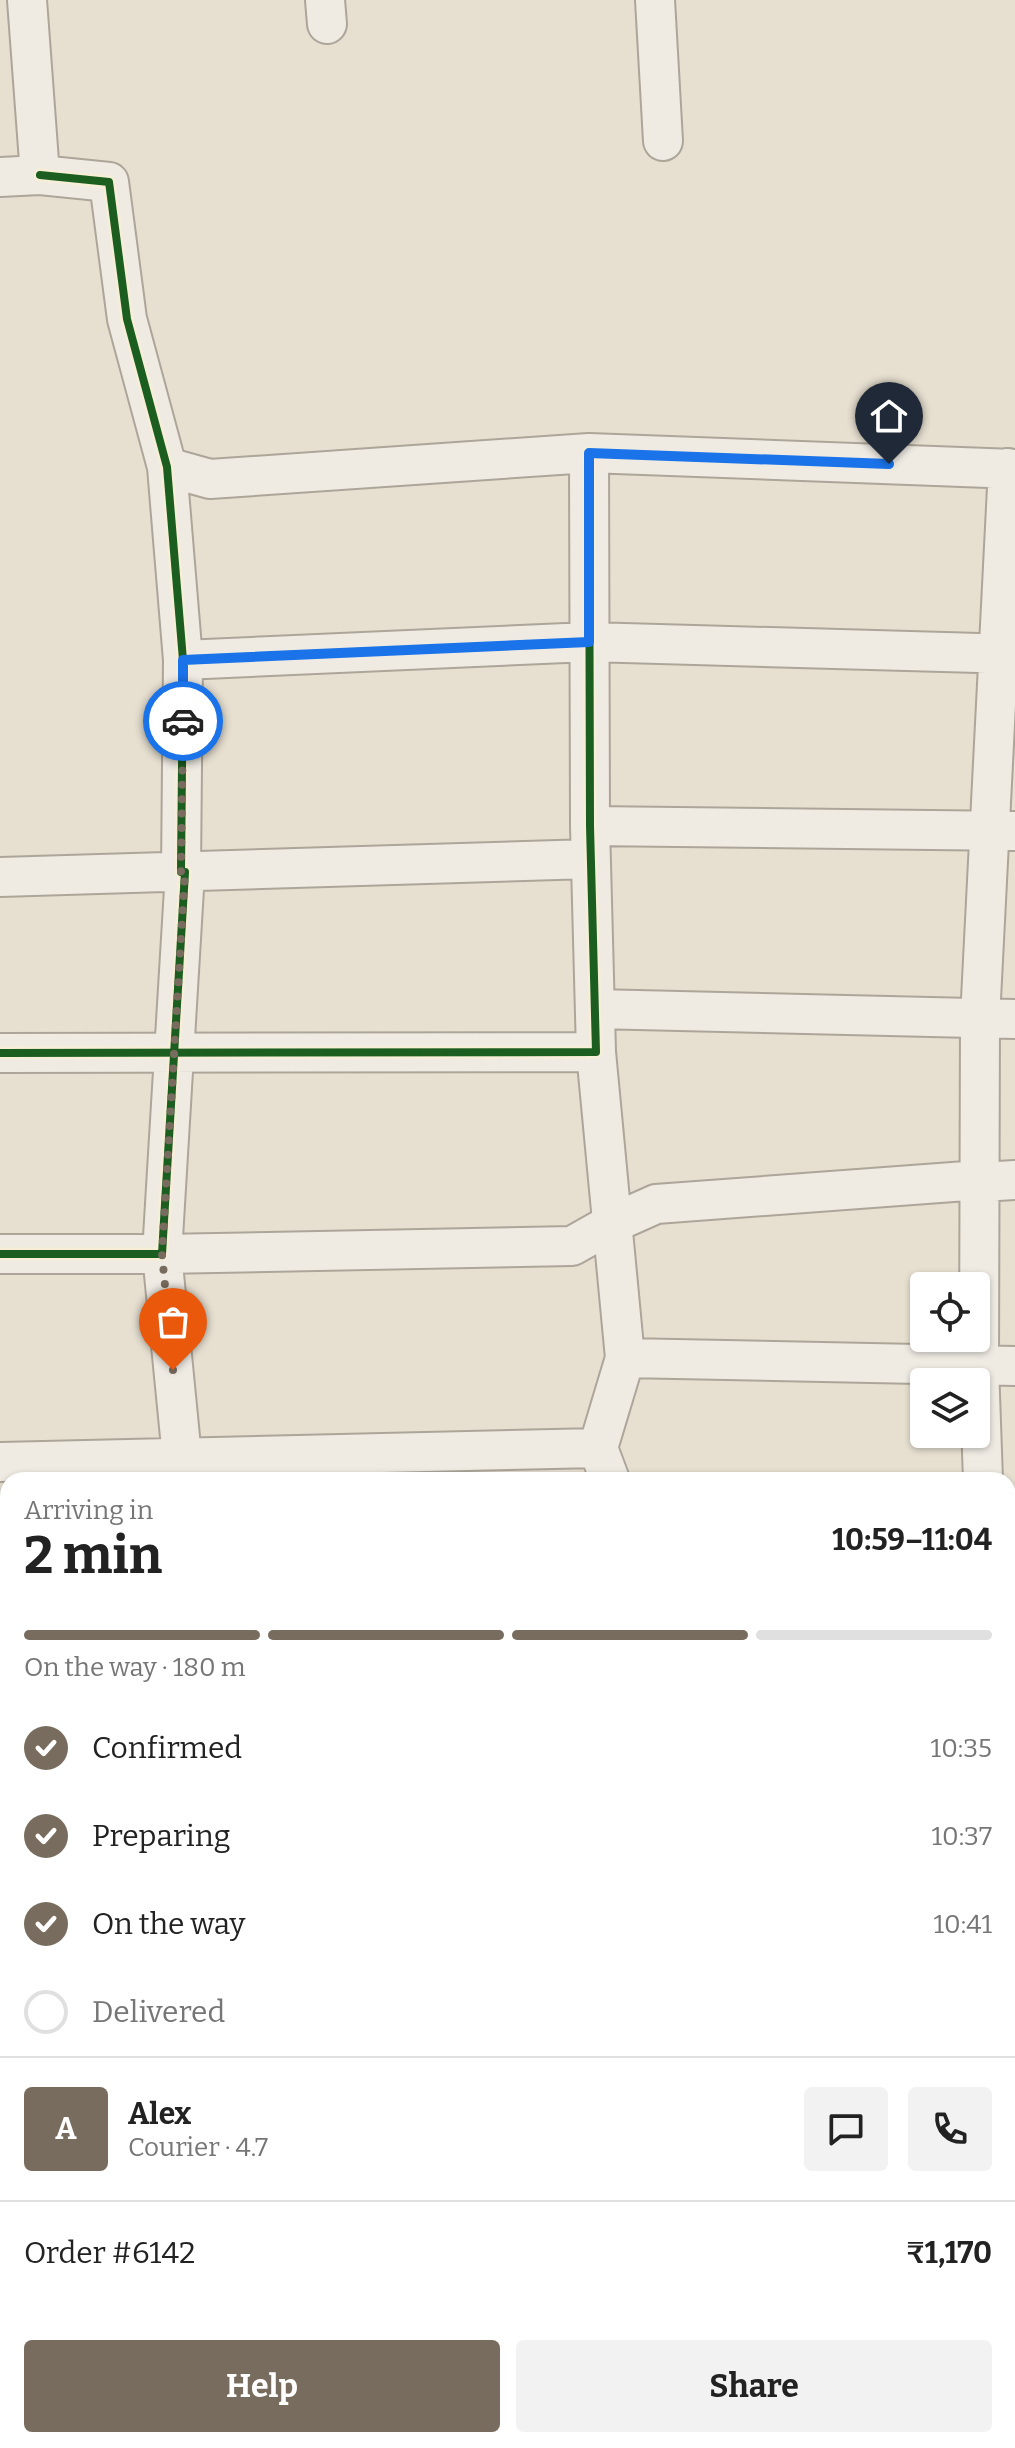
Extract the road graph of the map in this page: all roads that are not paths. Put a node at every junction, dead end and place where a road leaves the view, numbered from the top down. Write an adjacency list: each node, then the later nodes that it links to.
1 (27, 0): 4 (street)
2 (655, 0): 3 (street)
3 (663, 141)
4 (40, 175): 5 (street); 7 (street)
5 (0, 177)
6 (589, 453): 7 (street); 8 (street); 9 (street)
7 (167, 467): 11 (street)
8 (1012, 468): 10 (street)
9 (589, 642): 10 (street); 11 (street); 13 (street)
10 (1007, 654): 12 (street)
11 (183, 660): 14 (street)
12 (1003, 830): 13 (street); 17 (street)
13 (590, 842): 14 (street); 16 (street)
14 (181, 872): 15 (street); 18 (street)
15 (0, 877)
16 (595, 1009): 17 (street); 19 (street)
17 (998, 1019): 21 (street)
18 (173, 1052): 19 (street); 20 (street); 24 (street)
19 (596, 1052): 22 (street)
20 (0, 1053)
21 (997, 1180): 22 (street); 26 (street)
22 (611, 1224): 24 (street); 25 (street)
23 (0, 1254): 24 (street)
24 (162, 1254): 29 (street)
25 (625, 1358): 26 (street); 28 (street)
26 (997, 1366): 30 (street)
27 (0, 1462): 29 (street)
28 (604, 1464): 29 (street)
29 (184, 1469)
30 (984, 1472)

